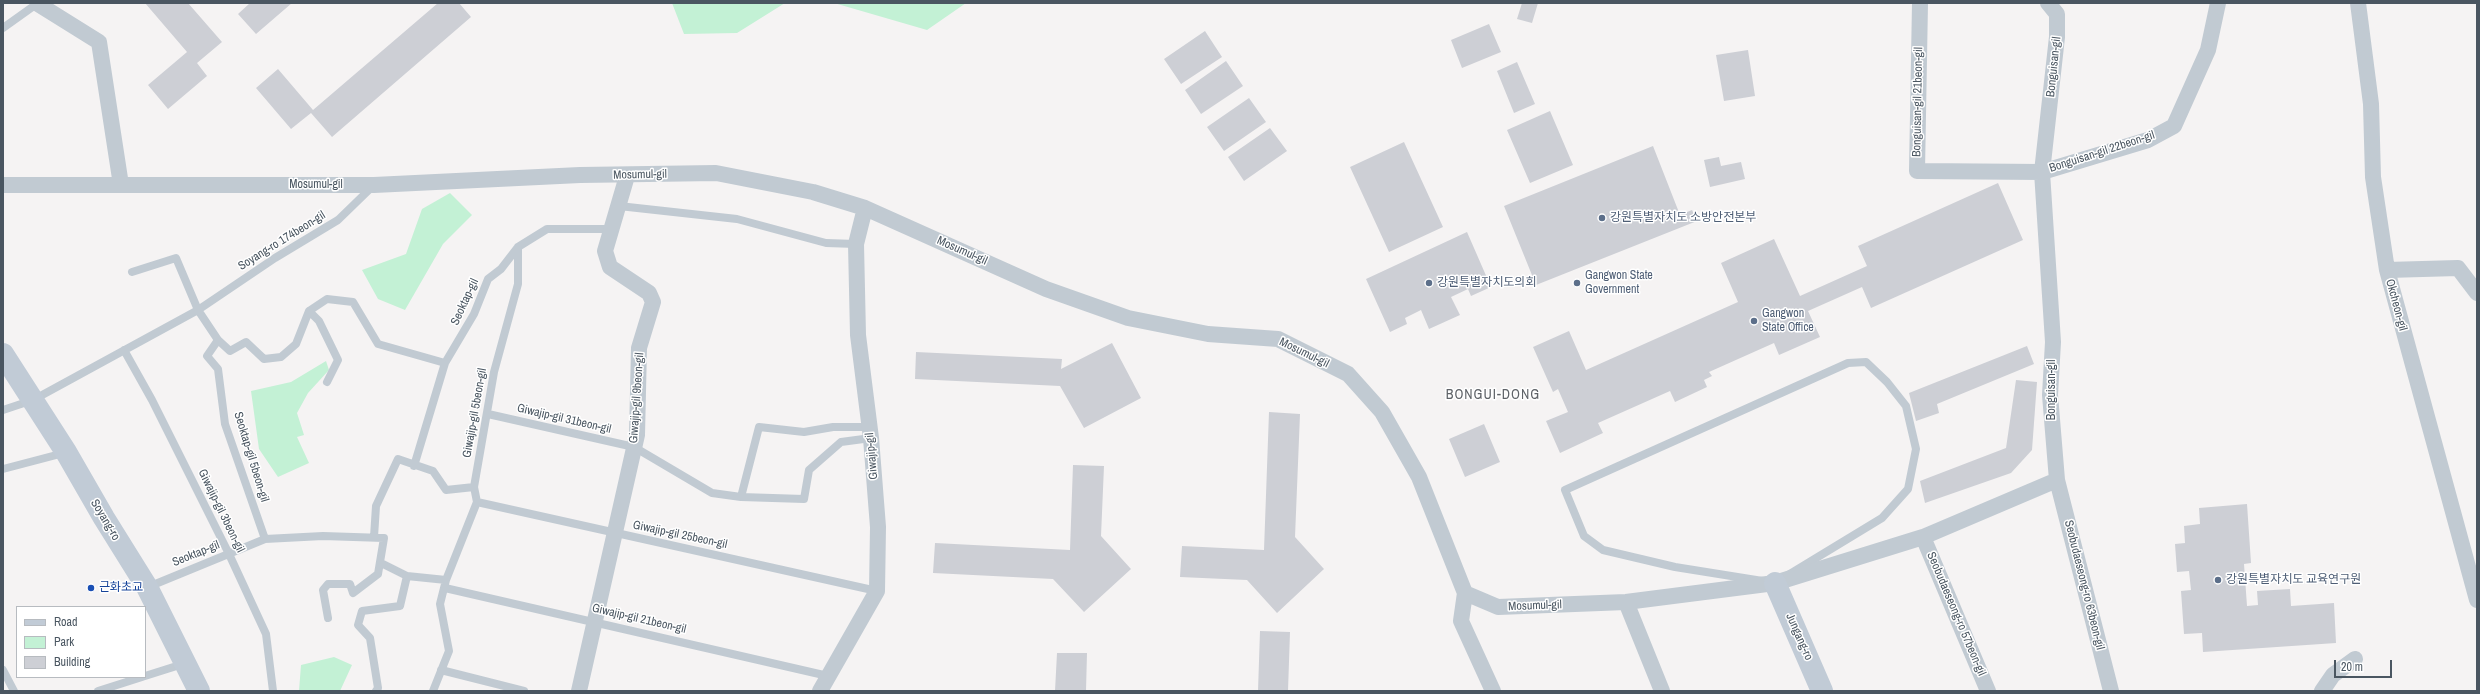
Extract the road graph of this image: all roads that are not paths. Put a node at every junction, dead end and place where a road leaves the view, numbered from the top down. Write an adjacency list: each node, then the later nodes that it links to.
1 (1920, 3): 7 (street, Bonguisan-gil 21beon-gil)
2 (2048, 3): 7 (street, Bonguisan-gil)
3 (2218, 3): 7 (street, Bonguisan-gil 22beon-gil)
4 (2358, 3): 17 (street, Okcheon-gil)
5 (38, 4): 6 (lane); 10 (street)
6 (3, 28)
7 (2042, 172): 35 (street, Bonguisan-gil)
8 (627, 176): 11 (street, Mosumul-gil); 12 (street, Giwajip-gil 9beon-gil); 13 (street, Mosumul-gil)
9 (3, 185): 10 (street, Mosumul-gil)
10 (121, 185): 11 (street, Mosumul-gil)
11 (374, 185): 20 (lane, Soyang-ro 174beon-gil)
12 (619, 206): 14 (street, Giwajip-gil 9beon-gil); 15 (lane)
13 (865, 208): 15 (street, Giwajip-gil); 50 (street, Mosumul-gil)
14 (610, 229): 16 (lane, Seoktap-gil); 31 (street, Giwajip-gil 9beon-gil)
15 (856, 244): 30 (street, Giwajip-gil)
16 (518, 247): 25 (lane, Seoktap-gil); 29 (lane, Giwajip-gil 5beon-gil)
17 (2387, 270): 19 (street); 51 (street, Okcheon-gil)
18 (132, 272): 20 (lane)
19 (2477, 293)
20 (198, 310): 22 (lane); 23 (lane, Soyang-ro 174beon-gil)
21 (309, 311): 22 (lane); 25 (lane); 26 (lane)
22 (218, 340): 42 (lane, Seoktap-gil 5beon-gil)
23 (124, 350): 27 (lane, Soyang-ro 174beon-gil); 43 (lane, Giwajip-gil 3beon-gil)
24 (3, 354): 27 (street, Soyang-ro)
25 (445, 363): 33 (lane, Seoktap-gil)
26 (327, 382)
27 (33, 400): 28 (lane, Soyang-ro 174beon-gil); 32 (street, Soyang-ro)
28 (3, 410)
29 (488, 414): 31 (lane, Giwajip-gil 31beon-gil); 36 (lane, Giwajip-gil 5beon-gil)
30 (870, 433): 37 (lane, Giwajip-gil 31beon-gil); 37 (lane); 49 (street, Giwajip-gil)
31 (634, 447): 37 (lane, Giwajip-gil 31beon-gil); 39 (street, Giwajip-gil 9beon-gil)
32 (66, 452): 34 (lane); 48 (street, Soyang-ro)
33 (414, 466): 36 (lane); 40 (lane)
34 (3, 469)
35 (2057, 480): 41 (street); 75 (street, Seobudaeseong-ro 63beon-gil)
36 (474, 487): 38 (lane, Giwajip-gil 5beon-gil)
37 (741, 497)
38 (477, 502): 39 (lane, Giwajip-gil 25beon-gil); 47 (lane)
39 (614, 533): 49 (lane, Giwajip-gil 25beon-gil); 54 (street, Giwajip-gil 9beon-gil)
40 (374, 537): 42 (lane, Seoktap-gil); 44 (lane)
41 (1923, 537): 46 (street); 74 (street, Seobudaeseong-ro 57beon-gil)
42 (265, 539): 43 (lane, Seoktap-gil)
43 (229, 554): 48 (lane, Seoktap-gil); 65 (lane, Giwajip-gil 3beon-gil)
44 (381, 563): 45 (lane); 53 (lane)
45 (407, 576): 47 (lane); 66 (lane)
46 (1775, 583): 46 (lane); 52 (street, Mosumul-gil); 73 (street, Jungang-ro)
47 (446, 584): 54 (lane, Giwajip-gil 21beon-gil); 58 (lane)
48 (147, 587): 56 (street, Soyang-ro)
49 (877, 591): 60 (street, Giwajip-gil)
50 (1465, 593): 52 (street, Mosumul-gil); 71 (street)
51 (2477, 600)
52 (1626, 602): 72 (street)
53 (328, 618)
54 (594, 621): 60 (lane, Giwajip-gil 21beon-gil); 69 (street, Giwajip-gil 9beon-gil)
55 (2355, 658): 76 (street)
56 (184, 663): 59 (lane); 64 (street, Soyang-ro)
57 (3, 670): 62 (lane)
58 (441, 670): 67 (lane); 68 (lane)
59 (146, 676)
60 (828, 676): 70 (street, Giwajip-gil)
61 (139, 678): 63 (lane)
62 (14, 691)
63 (98, 691)
64 (199, 691)
65 (273, 691)
66 (376, 691)
67 (433, 691)
68 (524, 691)
69 (579, 691)
70 (820, 691)
71 (1493, 691)
72 (1662, 691)
73 (1822, 691)
74 (1988, 691)
75 (2111, 691)
76 (2322, 691)

